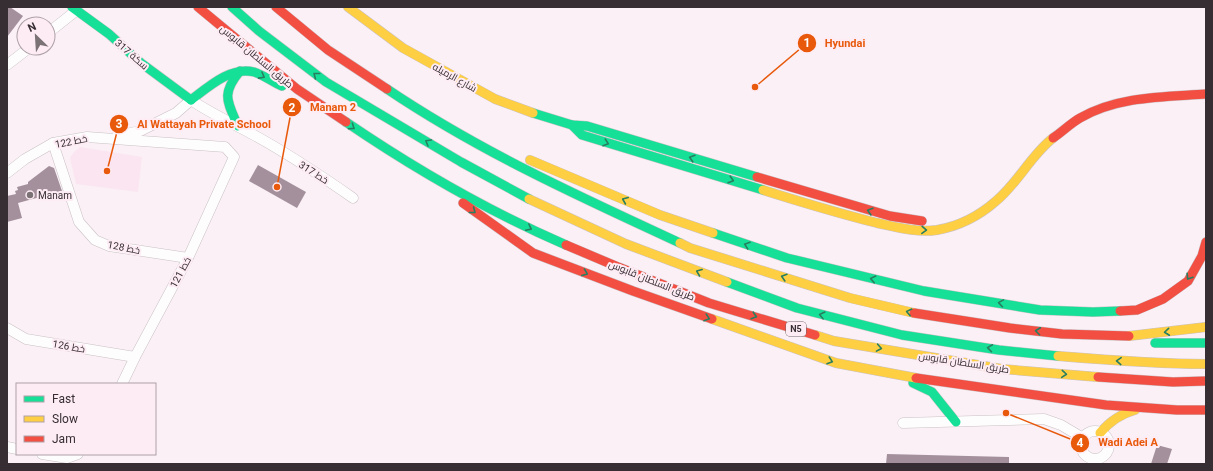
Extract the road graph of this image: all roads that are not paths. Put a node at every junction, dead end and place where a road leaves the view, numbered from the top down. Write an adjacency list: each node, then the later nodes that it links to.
1 (198, 7): 10 (main road, طريق السلطان قابوس / N5)
2 (276, 7): 15 (main road)
3 (348, 7): 13 (main road, شارع الرميله)
4 (75, 9): 6 (street); 12 (main road, سكة 317)
5 (235, 10): 32 (main road, طريق السلطان قابوس / N5, one-way to 5)
6 (56, 26)
7 (19, 56): 8 (street)
8 (7, 66)
9 (240, 70): 10 (main road, one-way to 10); 12 (main road); 14 (main road)
10 (297, 90): 20 (main road, طريق السلطان قابوس / N5, one-way to 20)
11 (1206, 94): 22 (main road)
12 (191, 100): 14 (street, خط 317); 16 (street)
13 (572, 125): 23 (main road, one-way to 23); 24 (main road, one-way to 13)
14 (238, 126): 21 (street, خط 317)
15 (460, 134): 25 (main road, one-way to 15); 29 (main road, one-way to 15)
16 (107, 138): 17 (street, خط 122); 18 (street, خط 122)
17 (53, 143): 19 (street, خط 122); 26 (street, خط 128)
18 (234, 157): 26 (street, خط 121)
19 (7, 173)
20 (445, 183): 33 (main road, one-way to 33); 34 (main road, طريق السلطان قابوس / N5, one-way to 34)
21 (352, 198)
22 (977, 216): 23 (main road, one-way to 22); 24 (main road)
23 (867, 220): 24 (main road)
24 (911, 220)
25 (1206, 242)
26 (188, 258): 31 (street, خط 121)
27 (1206, 327): 29 (main road, one-way to 29)
28 (7, 328): 31 (street, خط 126)
29 (1124, 337): 30 (main road)
30 (1206, 343)
31 (135, 357): 35 (street, خط 121)
32 (1206, 364)
33 (884, 372): 36 (main road); 38 (main road)
34 (1206, 381)
35 (122, 383)
36 (1142, 408): 37 (main road); 40 (main road)
37 (1206, 410)
38 (956, 422): 39 (street); 41 (street)
39 (903, 423)
40 (1100, 433): 41 (street); 41 (street)
41 (1083, 438)
42 (45, 455): 44 (street)
43 (76, 455): 44 (street)
44 (66, 461)

